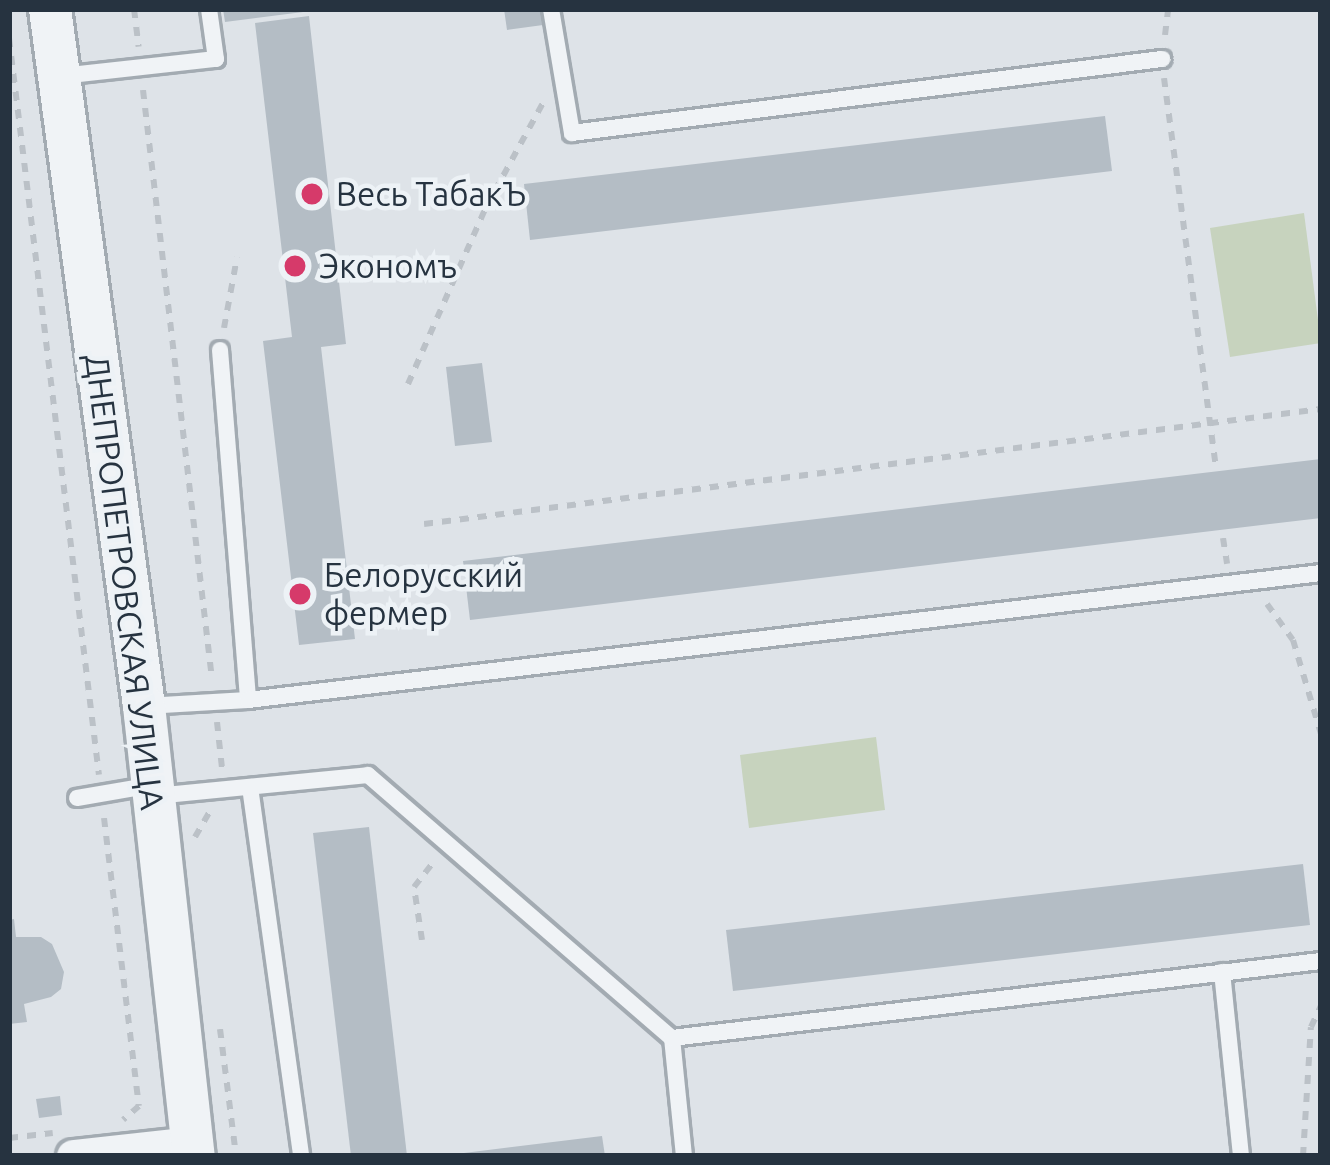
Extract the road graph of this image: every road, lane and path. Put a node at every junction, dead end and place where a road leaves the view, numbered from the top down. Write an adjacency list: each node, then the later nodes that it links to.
1 (50, 9): 10 (street, ДНЕПРОПЕТРОВСКАЯ УЛИЦА)
2 (134, 9): 8 (path)
3 (209, 9): 8 (lane)
4 (551, 9): 9 (lane)
5 (1168, 9): 7 (path)
6 (9, 38): 27 (path)
7 (1162, 59): 9 (lane); 15 (path)
8 (141, 67): 10 (lane); 21 (path)
9 (560, 74): 13 (path)
10 (61, 76): 22 (street, ДНЕПРОПЕТРОВСКАЯ УЛИЦА)
11 (237, 257): 12 (path)
12 (220, 350): 20 (lane)
13 (408, 384)
14 (1321, 410): 15 (path)
15 (1211, 422): 16 (path); 17 (path)
16 (1216, 469)
17 (424, 524)
18 (1321, 573): 19 (lane)
19 (1252, 581): 20 (lane); 23 (path)
20 (248, 700): 21 (lane)
21 (215, 702): 22 (lane); 25 (path)
22 (144, 706): 26 (street, ДНЕПРОПЕТРОВСКАЯ УЛИЦА)
23 (1321, 734)
24 (250, 787): 25 (lane); 29 (lane); 41 (lane)
25 (224, 789): 26 (lane); 30 (path)
26 (153, 791): 27 (lane); 37 (street, ДНЕПРОПЕТРОВСКАЯ УЛИЦА)
27 (101, 794): 28 (lane); 38 (path)
28 (77, 798)
29 (448, 844): 31 (path); 36 (lane)
30 (198, 859)
31 (422, 940)
32 (1321, 961): 33 (lane)
33 (1222, 972): 36 (lane); 43 (lane)
34 (1321, 1006): 44 (path)
35 (219, 1022): 40 (path)
36 (672, 1038): 42 (lane)
37 (193, 1150): 38 (street)
38 (120, 1151): 39 (street)
39 (73, 1156)
40 (236, 1156)
41 (301, 1156)
42 (684, 1156)
43 (1241, 1156)
44 (1288, 1156)

